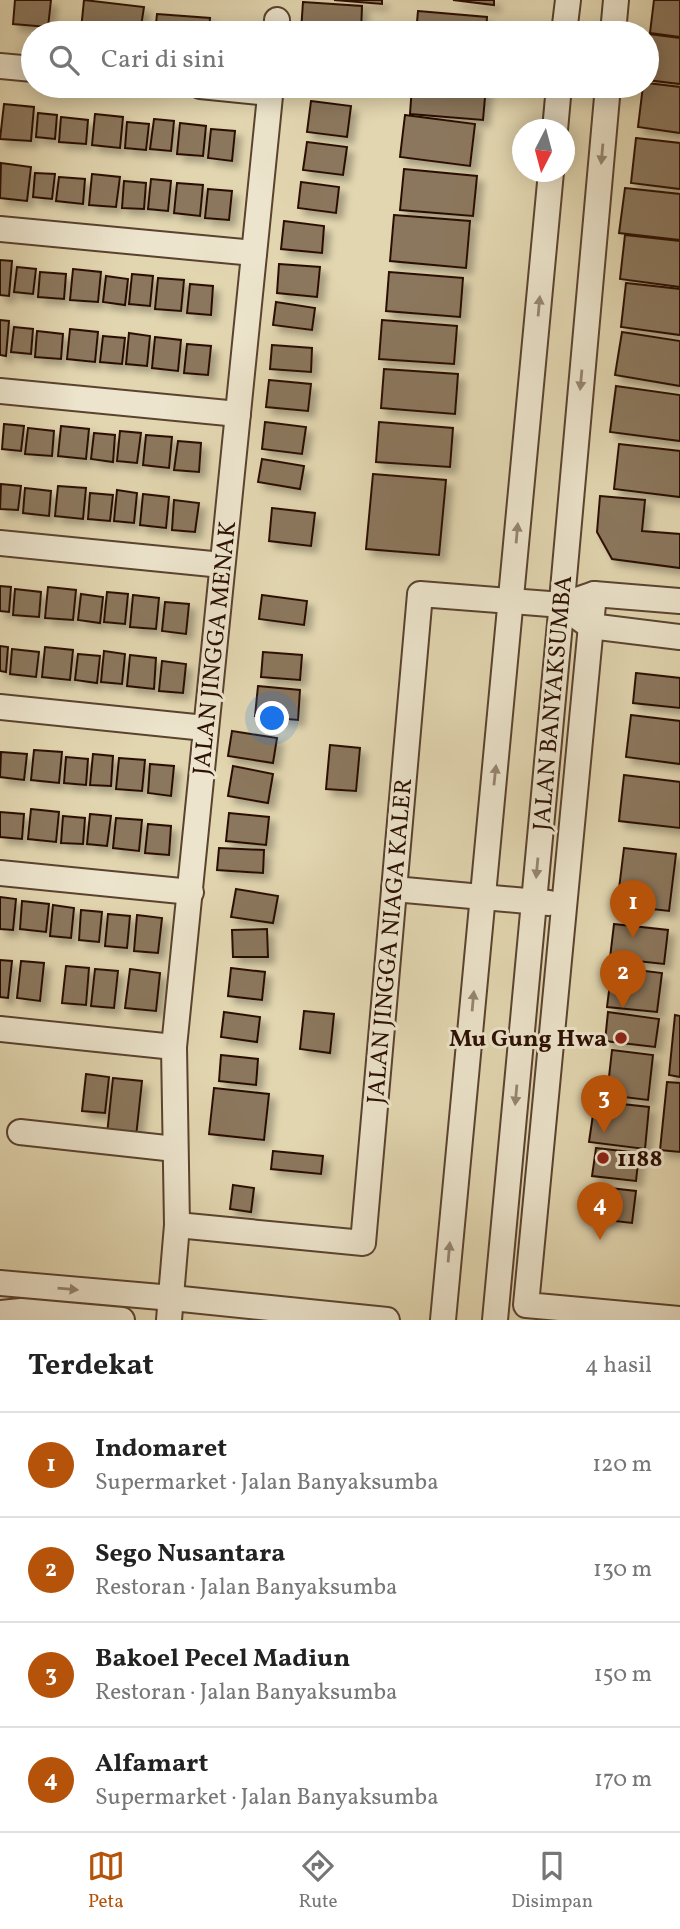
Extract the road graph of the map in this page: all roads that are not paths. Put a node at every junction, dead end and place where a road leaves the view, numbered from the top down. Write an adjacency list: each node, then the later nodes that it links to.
1 (568, 0): 3 (street)
2 (616, 0): 4 (street)
3 (565, 21)
4 (613, 21)
5 (0, 66): 6 (street)
6 (21, 68)
7 (269, 98): 13 (street, JALAN JINGGA MENAK)
8 (558, 98): 10 (street)
9 (607, 98): 21 (street, JALAN BANYAKSUMBA, one-way to 21)
10 (556, 119)
11 (550, 182): 19 (street, JALAN BANYAKSUMBA, one-way to 11)
12 (0, 229): 13 (street)
13 (254, 253): 15 (street, JALAN JINGGA MENAK)
14 (0, 391): 15 (street)
15 (238, 414): 17 (street, JALAN JINGGA MENAK)
16 (0, 543): 17 (street)
17 (222, 565): 25 (street, JALAN JINGGA MENAK)
18 (594, 594): 20 (street); 21 (street); 22 (street)
19 (511, 601): 21 (street, JALAN JINGGA NIAGA KALER); 27 (street, JALAN JINGGA NIAGA KALER); 29 (street, JALAN BANYAKSUMBA, one-way to 19)
20 (680, 601)
21 (562, 605): 22 (street); 30 (street, JALAN BANYAKSUMBA, one-way to 30)
22 (590, 626): 23 (street); 31 (street)
23 (680, 637)
24 (0, 707): 25 (street)
25 (205, 728): 28 (street, JALAN JINGGA MENAK)
26 (0, 873): 28 (street)
27 (394, 890): 29 (street); 36 (street, JALAN JINGGA NIAGA KALER)
28 (191, 892): 33 (street, JALAN JINGGA MENAK)
29 (483, 897): 30 (street); 43 (street, JALAN BANYAKSUMBA, one-way to 29)
30 (534, 902): 31 (street); 44 (street, JALAN BANYAKSUMBA, one-way to 44)
31 (564, 904): 40 (street)
32 (0, 1029): 33 (street)
33 (174, 1047): 35 (street, JALAN JINGGA MENAK)
34 (20, 1132): 35 (street)
35 (175, 1149): 36 (street, JALAN JINGGA MENAK)
36 (177, 1218): 38 (street, JALAN JINGGA MENAK)
37 (0, 1283): 38 (street, one-way to 38)
38 (170, 1309): 42 (street)
39 (0, 1313): 41 (street)
40 (680, 1319)
41 (122, 1320)
42 (387, 1320)
43 (443, 1320)
44 (495, 1320)

